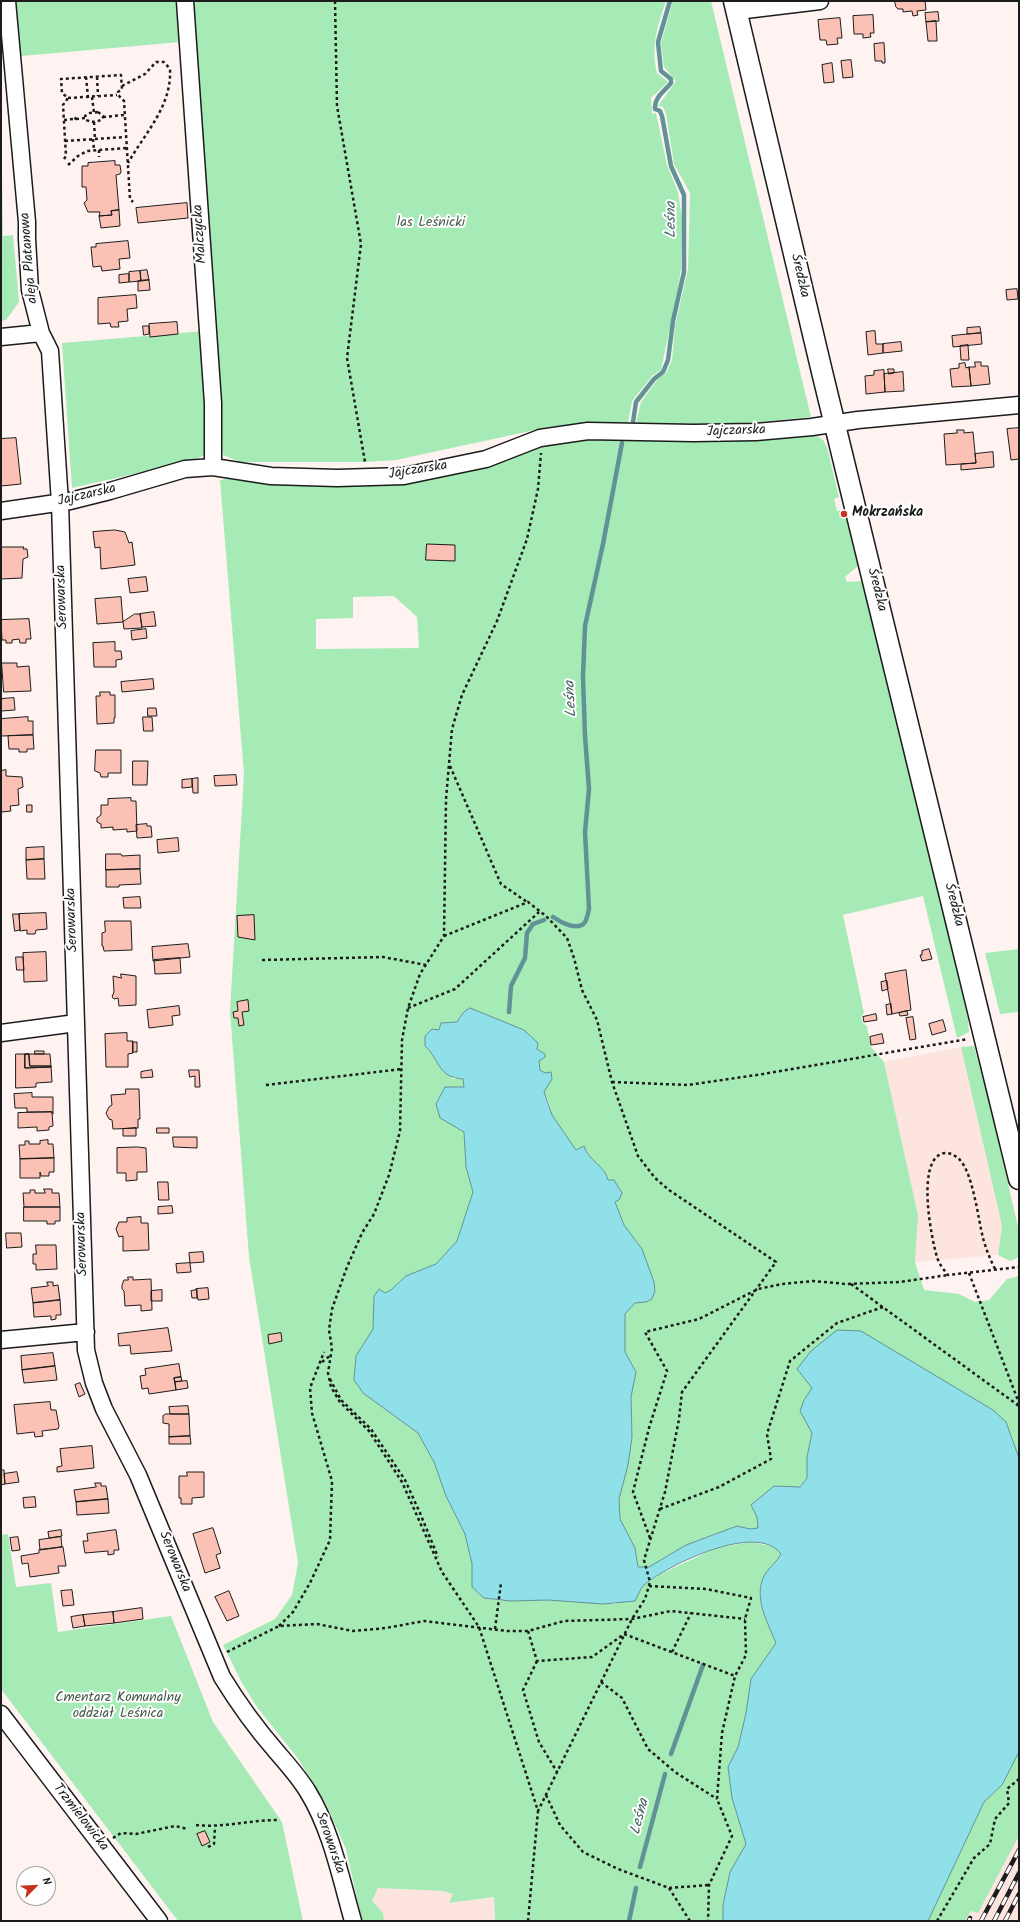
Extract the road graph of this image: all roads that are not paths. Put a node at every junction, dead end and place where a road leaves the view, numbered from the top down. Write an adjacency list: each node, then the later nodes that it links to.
1 (7, 1): 5 (street, aleja Platanowa)
2 (185, 1): 9 (street, Malczycka)
3 (811, 1): 4 (street)
4 (736, 6): 8 (main road, Średzka)
5 (41, 333): 6 (street); 10 (street, aleja Platanowa)
6 (1, 337)
7 (1019, 405): 8 (street)
8 (835, 423): 9 (street, Jajczarska); 14 (main road, Średzka)
9 (213, 467): 10 (street, Jajczarska)
10 (60, 503): 11 (street, Jajczarska); 12 (street, Serowarska)
11 (1, 511)
12 (76, 1023): 13 (street); 15 (street, Serowarska)
13 (1, 1033)
14 (1019, 1180)
15 (86, 1332): 16 (street); 19 (street, Serowarska)
16 (1, 1340)
17 (1, 1714): 18 (street, Trzmielowicka)
18 (159, 1921)
19 (353, 1921)

